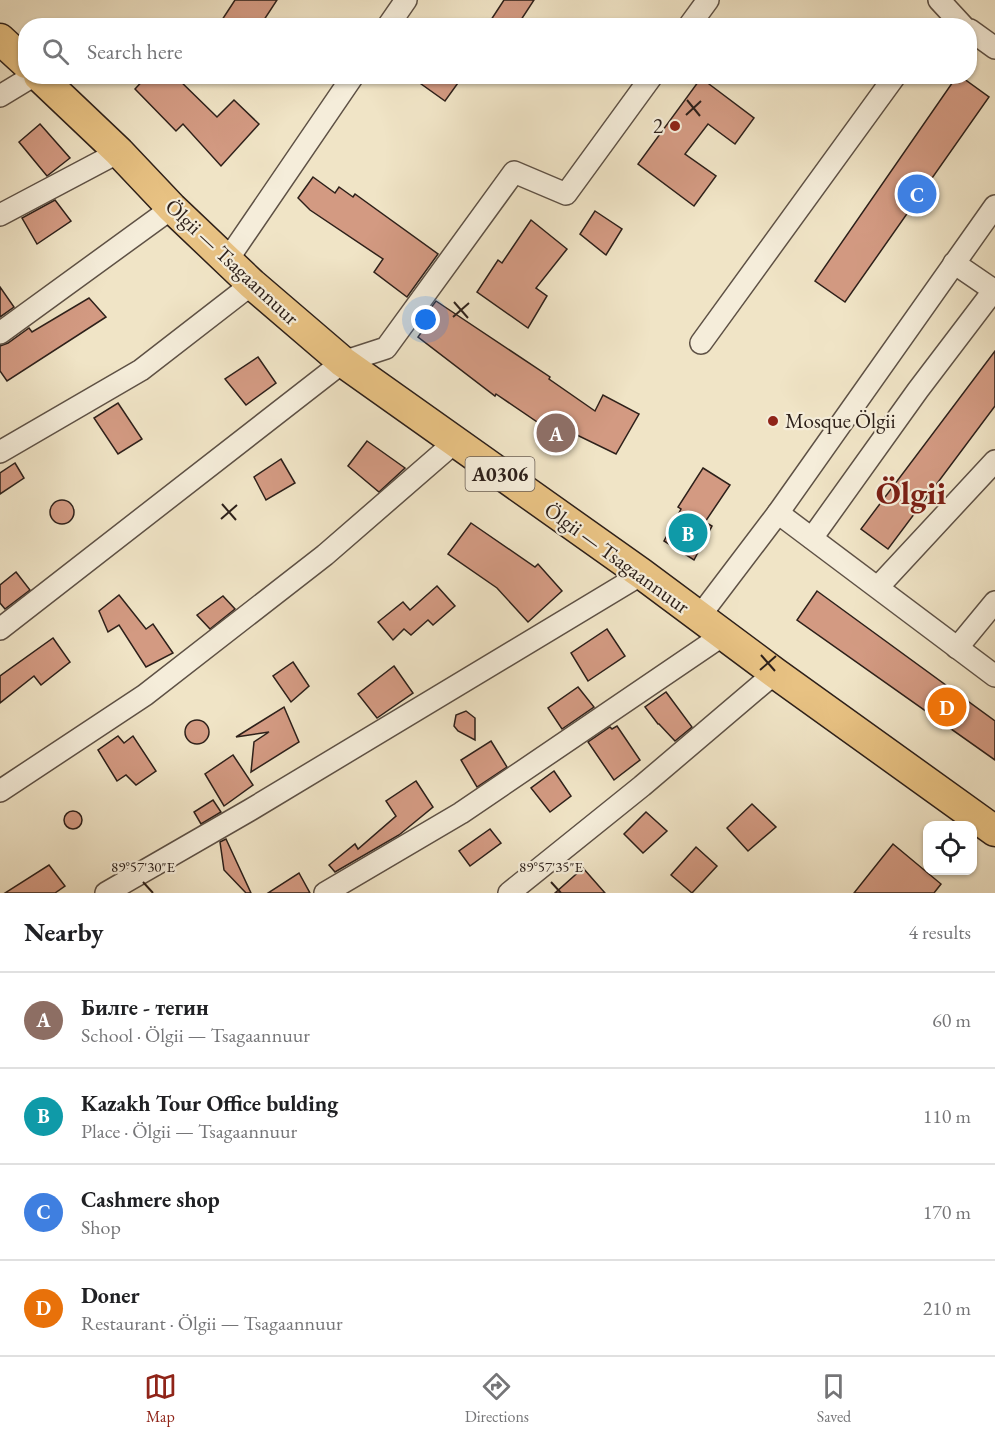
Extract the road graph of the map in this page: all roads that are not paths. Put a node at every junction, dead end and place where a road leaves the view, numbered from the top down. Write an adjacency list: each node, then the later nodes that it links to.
1 (406, 0): 3 (street)
2 (708, 0): 4 (street)
3 (394, 18)
4 (695, 18)
5 (977, 36): 7 (street)
6 (0, 39): 8 (highway)
7 (995, 48)
8 (18, 56)
9 (20, 84): 14 (street)
10 (47, 84): 15 (highway, Ölgii — Tsagaannuur / A0306)
11 (348, 84): 19 (street)
12 (646, 84): 25 (street)
13 (889, 84): 24 (street)
14 (0, 96)
15 (119, 152): 17 (highway, Ölgii — Tsagaannuur / A0306); 18 (street)
16 (995, 206): 20 (street)
17 (172, 208): 19 (highway, Ölgii — Tsagaannuur / A0306); 23 (street)
18 (0, 215)
19 (228, 259): 21 (highway, Ölgii — Tsagaannuur / A0306)
20 (954, 263): 22 (street); 29 (street)
21 (252, 284): 25 (highway, Ölgii — Tsagaannuur / A0306); 27 (street)
22 (994, 291): 30 (street)
23 (0, 333)
24 (701, 343)
25 (343, 363): 26 (highway, Ölgii — Tsagaannuur / A0306); 35 (street)
26 (454, 442): 31 (highway, Ölgii — Tsagaannuur / A0306); 40 (street)
27 (0, 452)
28 (995, 461): 32 (street)
29 (778, 513): 30 (street); 34 (street)
30 (812, 538): 32 (street)
31 (642, 574): 34 (highway, Ölgii — Tsagaannuur / A0306); 42 (street)
32 (878, 587): 37 (street)
33 (995, 602): 37 (street)
34 (699, 617): 36 (highway, Ölgii — Tsagaannuur / A0306)
35 (0, 629)
36 (723, 635): 38 (highway, Ölgii — Tsagaannuur / A0306); 43 (street)
37 (957, 648): 39 (street)
38 (775, 673): 41 (highway, Ölgii — Tsagaannuur / A0306); 44 (street)
39 (995, 676)
40 (0, 791)
41 (995, 831)
42 (106, 893)
43 (325, 893)
44 (509, 893)

